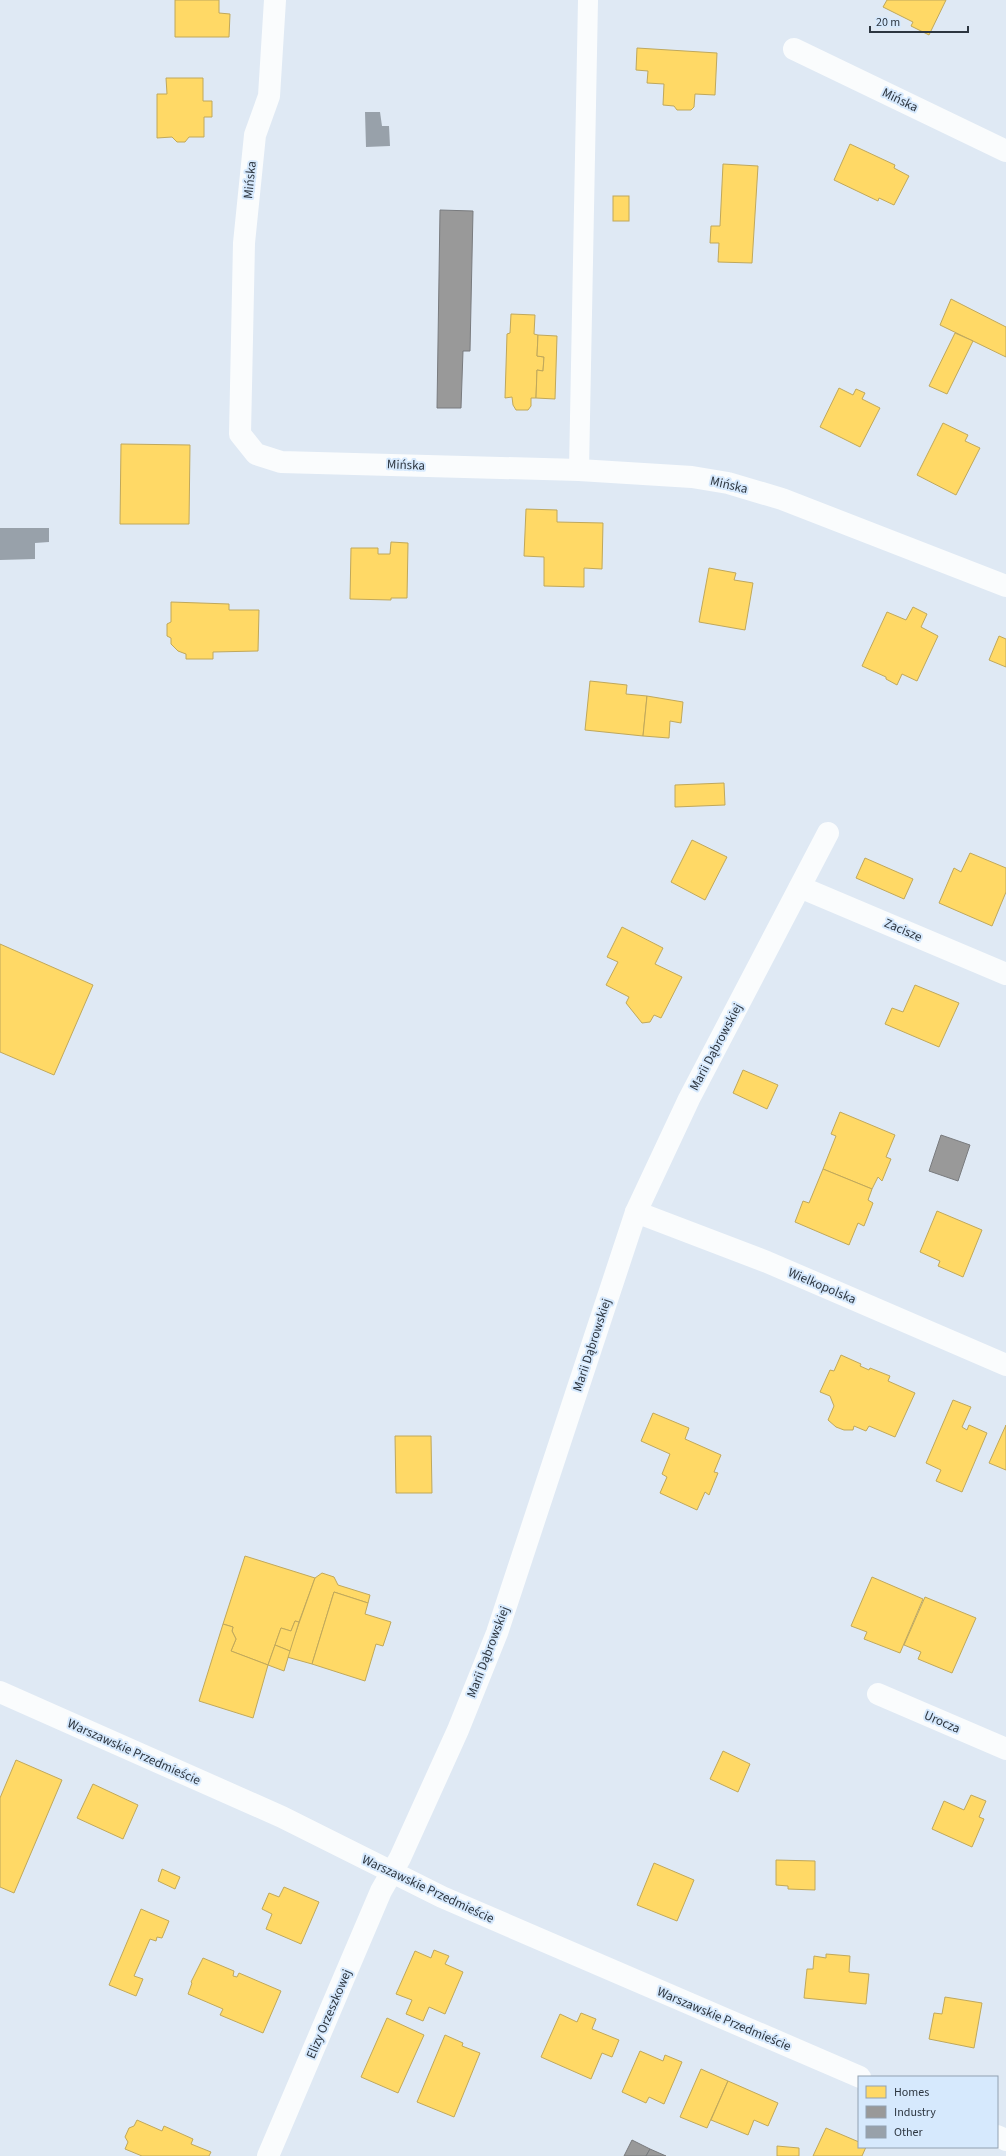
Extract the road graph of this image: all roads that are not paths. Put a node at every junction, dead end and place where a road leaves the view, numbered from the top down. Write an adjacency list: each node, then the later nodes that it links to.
1 (275, 0): 5 (street, Mińska)
2 (588, 0): 5 (lane)
3 (794, 49): 4 (street, Mińska)
4 (1006, 151)
5 (579, 470): 6 (street, Mińska)
6 (1004, 585)
7 (828, 833): 8 (street, Marii Dąbrowskiej)
8 (800, 887): 9 (street, Zacisze); 10 (street, Marii Dąbrowskiej)
9 (1006, 974)
10 (636, 1212): 11 (street, Wielkopolska); 15 (street, Marii Dąbrowskiej)
11 (1006, 1365)
12 (0, 1692): 15 (street, Warszawskie Przedmieście)
13 (878, 1694): 14 (street, Urocza)
14 (1006, 1749)
15 (392, 1874): 16 (street, Warszawskie Przedmieście); 17 (street, Elizy Orzeszkowej)
16 (858, 2076)
17 (268, 2156)

